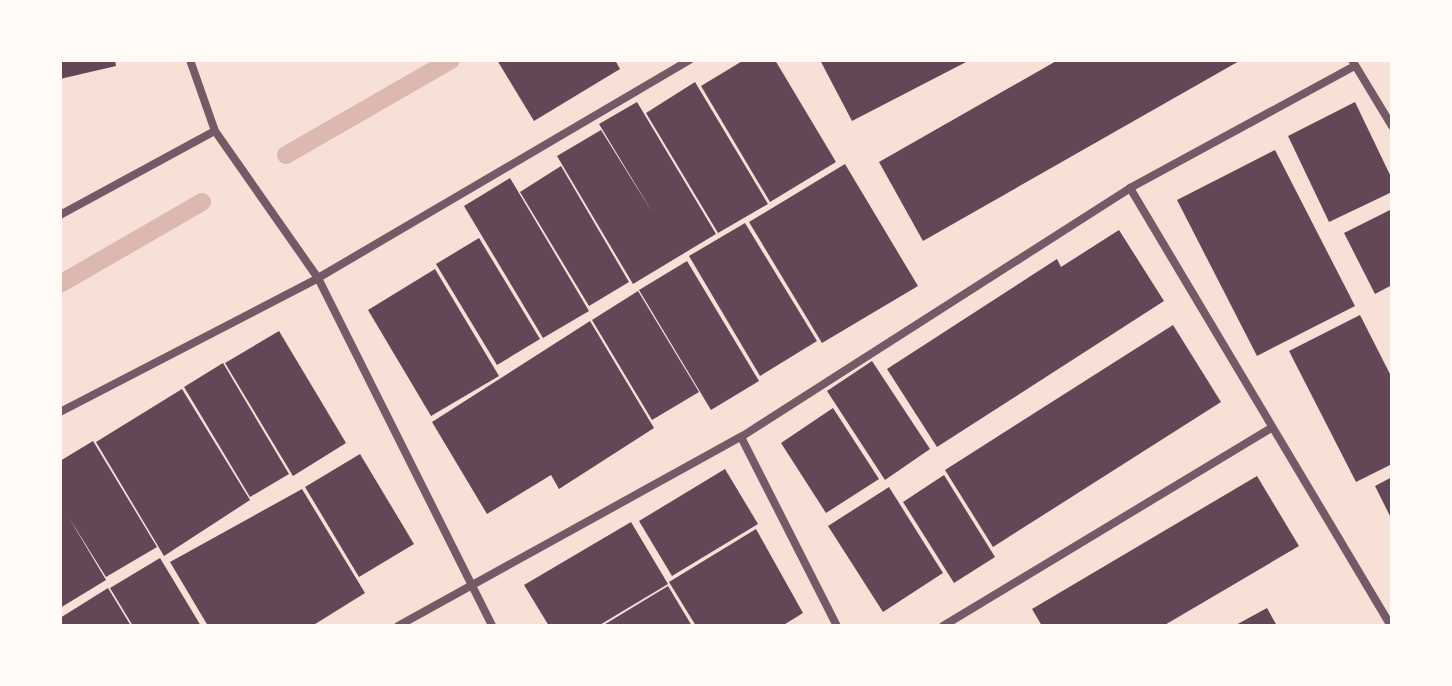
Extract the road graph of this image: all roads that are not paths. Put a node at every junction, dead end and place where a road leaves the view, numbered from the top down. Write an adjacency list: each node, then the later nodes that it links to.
1 (190, 60): 5 (street)
2 (690, 60): 8 (street)
3 (1353, 63): 4 (street); 6 (street)
4 (1392, 126)
5 (215, 131): 7 (street); 8 (street)
6 (1130, 188): 10 (street); 11 (street)
7 (60, 215)
8 (318, 278): 9 (street); 12 (street)
9 (60, 412)
10 (1270, 429): 16 (street); 17 (street)
11 (741, 437): 12 (street); 15 (street)
12 (469, 584): 13 (street); 14 (street)
13 (398, 626)
14 (492, 626)
15 (837, 626)
16 (943, 626)
17 (1391, 626)

